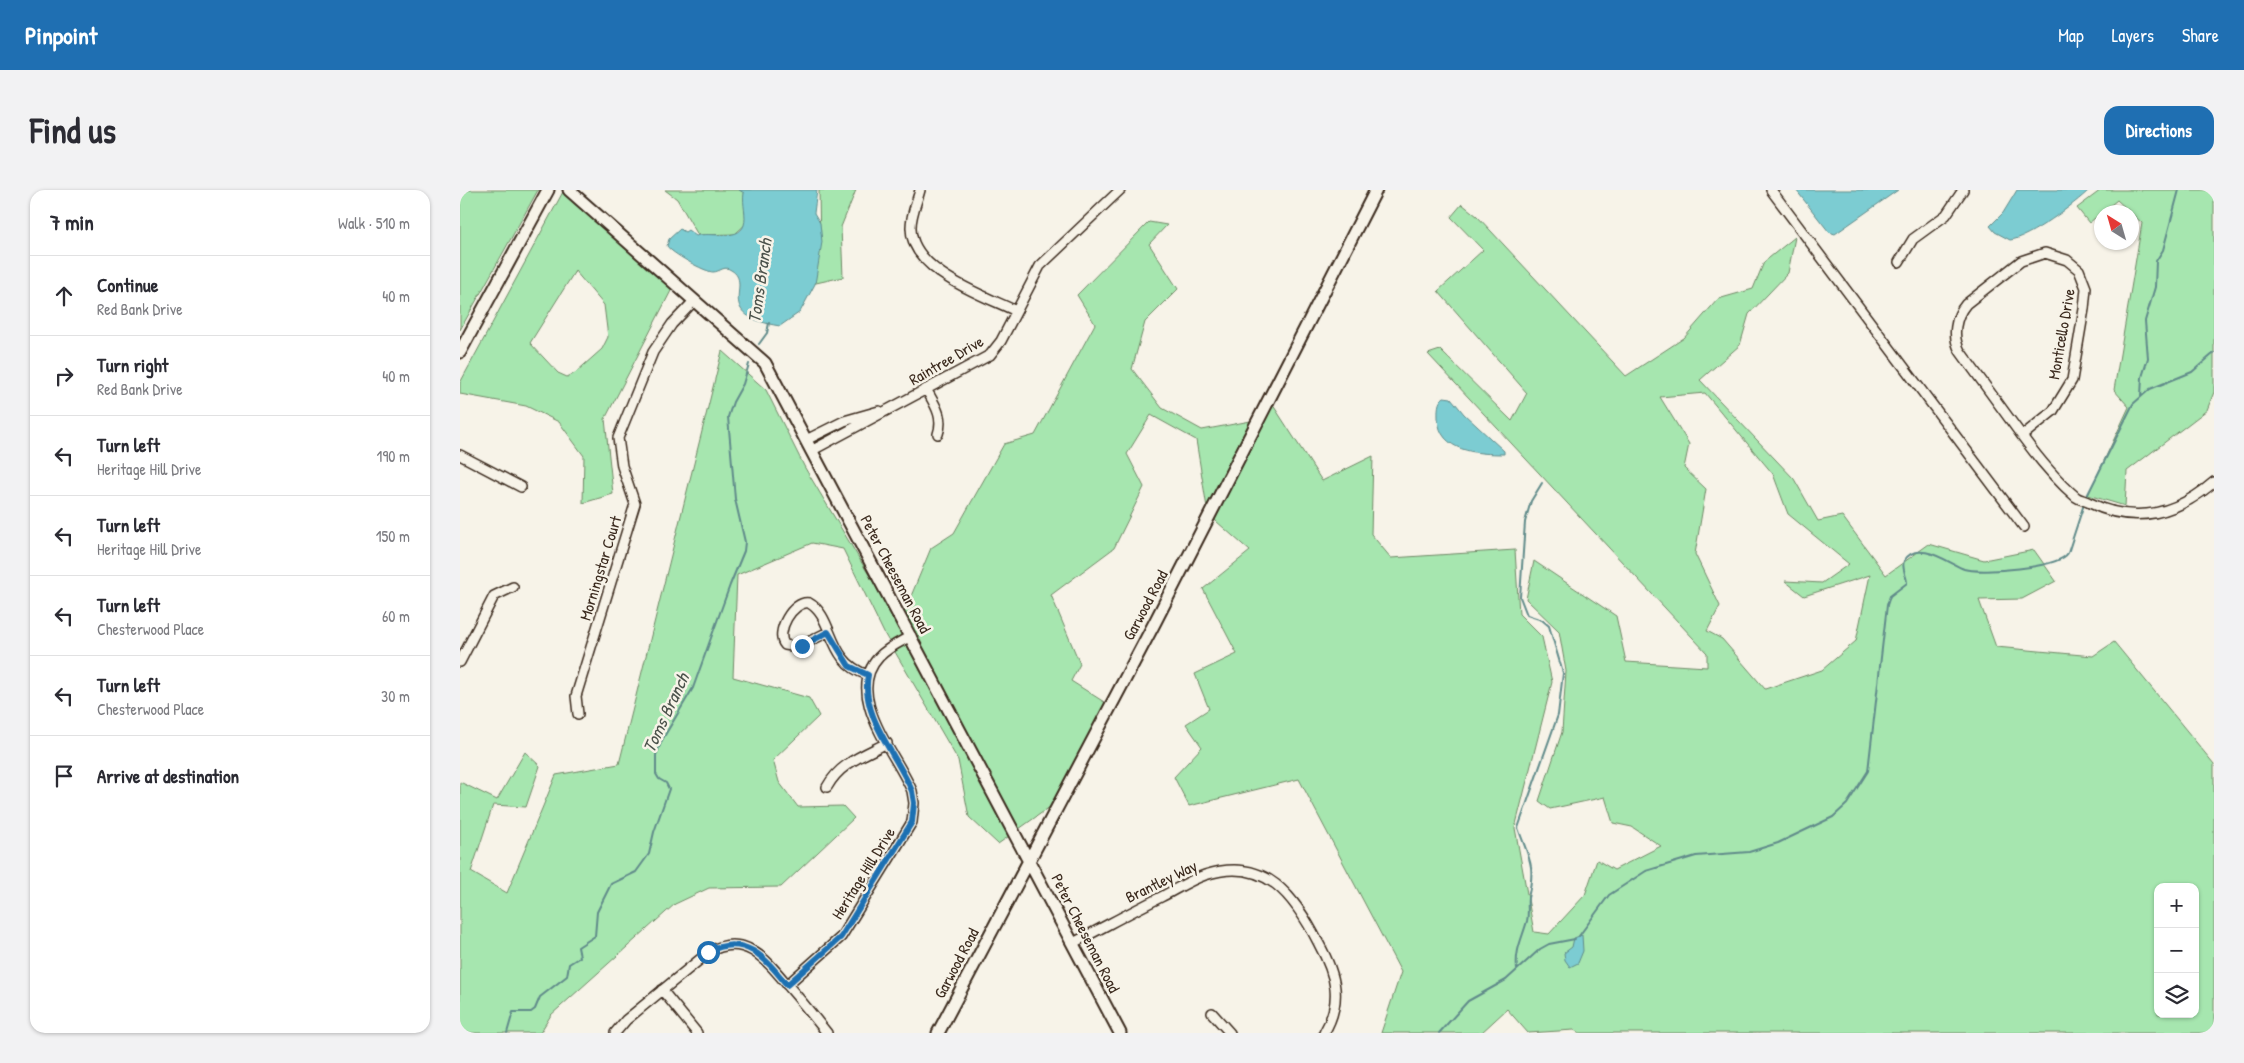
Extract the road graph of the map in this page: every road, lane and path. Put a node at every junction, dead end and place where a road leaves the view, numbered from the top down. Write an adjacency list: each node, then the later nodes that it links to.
1 (548, 190): 11 (street)
2 (569, 190): 9 (street, Peter Cheeseman Road)
3 (920, 190): 10 (street)
4 (1120, 190): 10 (street, Raintree Drive)
5 (1376, 190): 28 (street, Garwood Road)
6 (1770, 190): 19 (street)
7 (1963, 190): 8 (street)
8 (1899, 262)
9 (694, 302): 15 (street, Peter Cheeseman Road); 25 (street, Morningstar Court)
10 (1016, 312): 12 (street, Raintree Drive)
11 (460, 352)
12 (926, 389): 13 (street); 15 (street, Raintree Drive)
13 (938, 434)
14 (2022, 436): 14 (street, Monticello Drive); 17 (street, Monticello Drive)
15 (809, 445): 22 (street, Peter Cheeseman Road)
16 (460, 455): 18 (street)
17 (2214, 482)
18 (521, 487)
19 (2024, 527)
20 (513, 588): 23 (street)
21 (828, 632): 21 (street); 24 (street)
22 (911, 636): 24 (street); 28 (street, Peter Cheeseman Road)
23 (460, 662)
24 (868, 675): 26 (street, Heritage Hill Drive)
25 (578, 714)
26 (887, 742): 27 (street); 30 (street, Heritage Hill Drive)
27 (827, 787)
28 (1029, 858): 29 (street, Peter Cheeseman Road); 36 (street, Garwood Road)
29 (1073, 943): 37 (street, Peter Cheeseman Road); 39 (street, Brantley Way)
30 (787, 985): 31 (street); 35 (street)
31 (662, 990): 33 (street); 34 (street)
32 (1212, 1013): 38 (street)
33 (615, 1033)
34 (697, 1033)
35 (827, 1033)
36 (938, 1033)
37 (1120, 1033)
38 (1230, 1033)
39 (1324, 1033)

